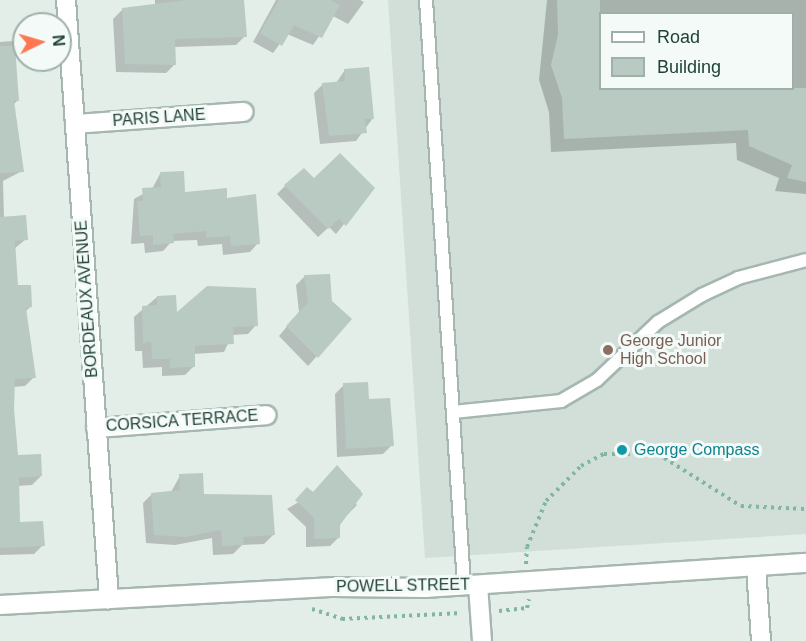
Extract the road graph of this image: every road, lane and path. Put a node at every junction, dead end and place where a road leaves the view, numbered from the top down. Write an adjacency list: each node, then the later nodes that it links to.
1 (66, 0): 4 (street, BORDEAUX AVENUE)
2 (426, 0): 6 (lane)
3 (244, 112): 4 (street, PARIS LANE)
4 (75, 124): 8 (street, BORDEAUX AVENUE)
5 (806, 260): 6 (lane)
6 (453, 412): 13 (lane)
7 (267, 415): 8 (street, CORSICA TERRACE)
8 (96, 428): 15 (street, BORDEAUX AVENUE)
9 (806, 509): 10 (path)
10 (526, 562)
11 (806, 563): 12 (street, POWELL STREET)
12 (756, 567): 13 (street, POWELL STREET); 19 (street)
13 (471, 585): 15 (street, POWELL STREET); 18 (street)
14 (529, 598): 17 (path)
15 (109, 599): 16 (street, POWELL STREET)
16 (0, 605)
17 (499, 611)
18 (482, 641)
19 (761, 641)

